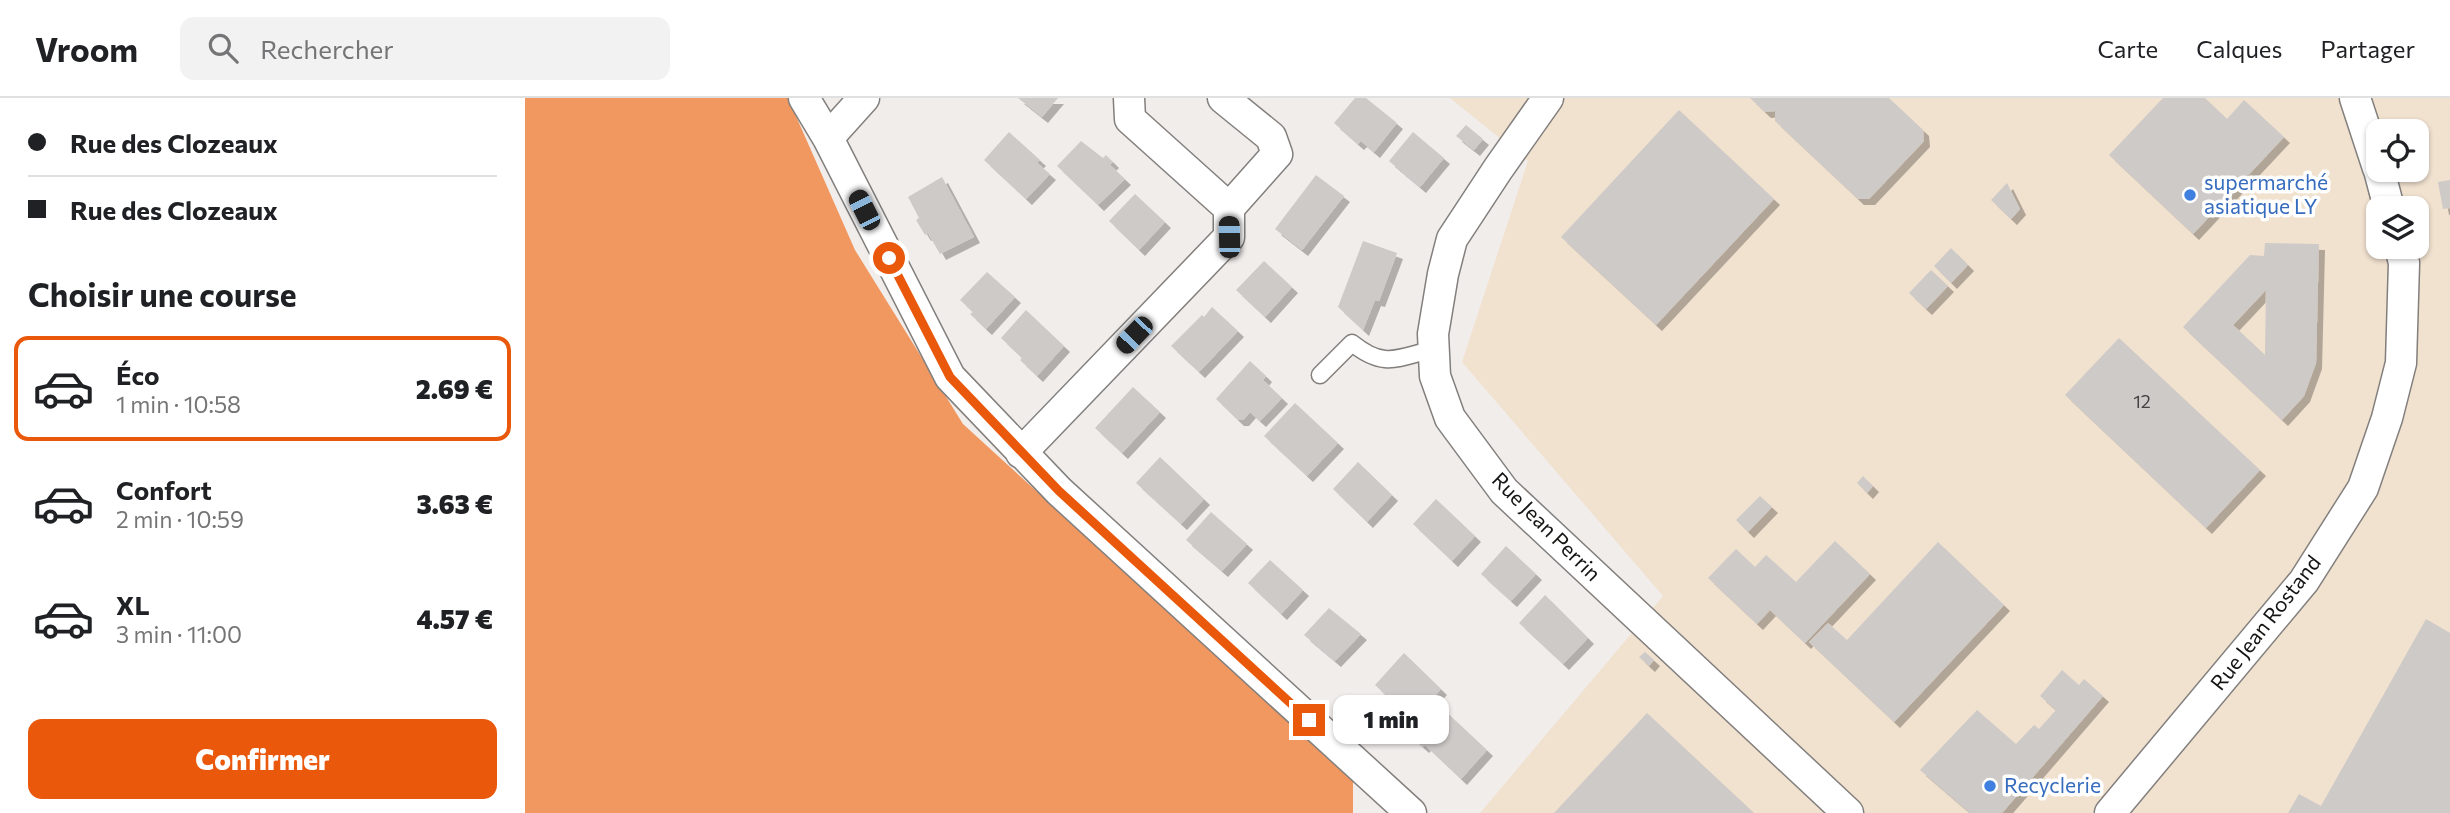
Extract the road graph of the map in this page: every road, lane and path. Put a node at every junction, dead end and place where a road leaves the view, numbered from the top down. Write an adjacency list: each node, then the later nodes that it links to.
1 (804, 98): 8 (street)
2 (865, 98): 8 (street)
3 (1129, 98): 9 (street)
4 (1223, 98): 9 (street)
5 (1548, 98): 11 (street, Rue Jean Perrin)
6 (2355, 98): 7 (street)
7 (2366, 131)
8 (828, 138): 13 (street)
9 (1229, 208): 13 (street)
10 (2403, 259): 16 (street, Rue Jean Rostand)
11 (1434, 349): 12 (lane); 15 (street, Rue Jean Perrin)
12 (1320, 375)
13 (1021, 453): 14 (street)
14 (1411, 813)
15 (1848, 813)
16 (2110, 813)

